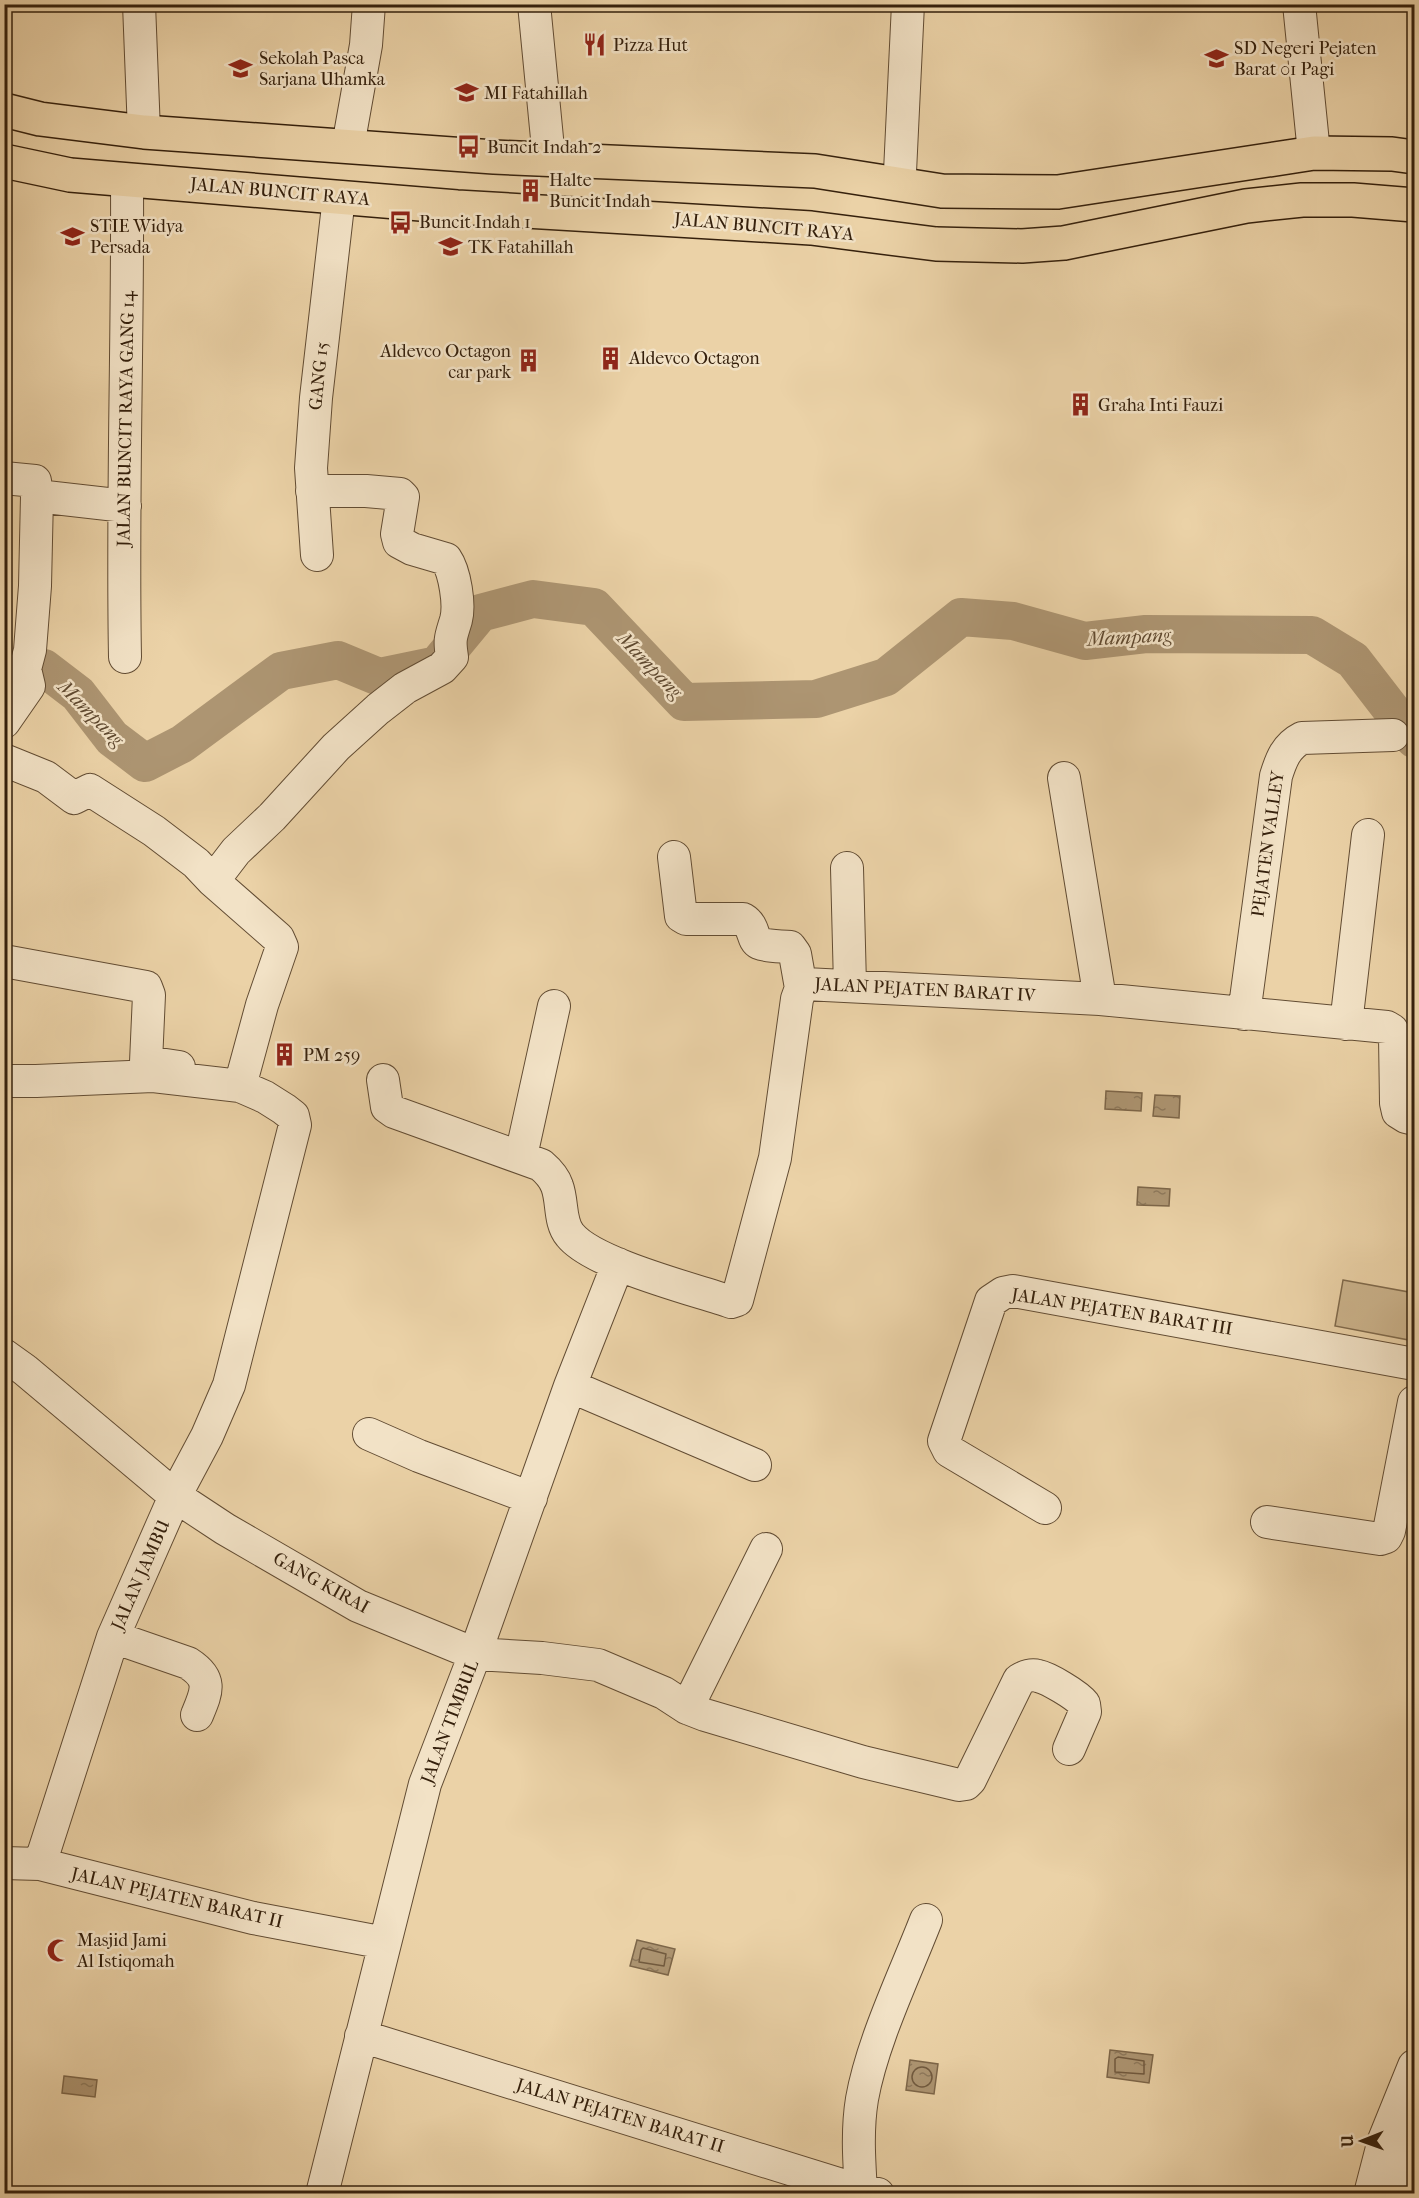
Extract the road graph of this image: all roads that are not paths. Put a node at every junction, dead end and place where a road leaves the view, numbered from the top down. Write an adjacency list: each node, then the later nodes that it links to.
1 (139, 4): 7 (street)
2 (369, 4): 8 (street)
3 (534, 4): 11 (street)
4 (908, 4): 15 (street)
5 (1299, 4): 9 (street)
6 (4, 110): 7 (main road)
7 (144, 132): 8 (main road)
8 (348, 146): 11 (main road)
9 (1314, 153): 10 (main road); 13 (main road)
10 (1414, 157)
11 (549, 159): 15 (main road)
12 (4, 161): 14 (main road, JALAN BUNCIT RAYA)
13 (1188, 171): 15 (main road); 18 (main road)
14 (127, 180): 16 (main road, JALAN BUNCIT RAYA); 22 (street, JALAN BUNCIT RAYA GANG 14)
15 (897, 184)
16 (339, 197): 18 (main road, JALAN BUNCIT RAYA); 20 (street, GANG 15)
17 (1414, 205): 18 (main road, JALAN BUNCIT RAYA)
18 (1197, 215)
19 (4, 478): 21 (street)
20 (312, 491): 23 (street, GANG 15); 32 (street)
21 (37, 496): 22 (street); 25 (street)
22 (125, 506): 24 (street, JALAN BUNCIT RAYA GANG 14)
23 (317, 555)
24 (125, 657)
25 (4, 722)
26 (1393, 735): 38 (street, PEJATEN VALLEY)
27 (4, 760): 32 (street)
28 (1064, 778): 36 (street)
29 (1368, 835): 39 (street)
30 (674, 857): 35 (street)
31 (847, 868): 34 (street)
32 (213, 881): 42 (street)
33 (4, 961): 42 (street)
34 (850, 985): 35 (street, JALAN PEJATEN BARAT IV); 36 (street, JALAN PEJATEN BARAT IV)
35 (801, 988): 45 (street, JALAN PEJATEN BARAT IV)
36 (1100, 999): 38 (street, JALAN PEJATEN BARAT IV)
37 (554, 1006): 44 (street)
38 (1244, 1014): 39 (street, JALAN PEJATEN BARAT IV)
39 (1347, 1024): 43 (street, JALAN PEJATEN BARAT IV)
40 (383, 1080): 44 (street)
41 (4, 1081): 42 (street)
42 (242, 1082): 52 (street)
43 (1414, 1119)
44 (520, 1156): 45 (street)
45 (618, 1264): 48 (street, JALAN TIMBUL)
46 (4, 1356): 52 (street, JALAN JAMBU)
47 (1414, 1364): 54 (street, JALAN PEJATEN BARAT III)
48 (570, 1386): 51 (street); 53 (street, JALAN TIMBUL)
49 (1414, 1402): 55 (street)
50 (369, 1434): 53 (street)
51 (755, 1464)
52 (175, 1496): 57 (street, JALAN JAMBU); 58 (street, GANG KIRAI)
53 (531, 1498): 58 (street, JALAN TIMBUL)
54 (1045, 1508)
55 (1267, 1522)
56 (766, 1550): 59 (street)
57 (113, 1637): 60 (street); 63 (street, JALAN JAMBU)
58 (476, 1654): 59 (street, GANG KIRAI); 65 (street, JALAN TIMBUL)
59 (687, 1708): 61 (street, GANG KIRAI)
60 (197, 1714)
61 (1069, 1749)
62 (4, 1863): 63 (street, JALAN PEJATEN BARAT II)
63 (40, 1864): 65 (street, JALAN PEJATEN BARAT II)
64 (926, 1920): 69 (street)
65 (385, 1943): 66 (street, JALAN TIMBUL)
66 (361, 2036): 69 (street, JALAN PEJATEN BARAT II); 70 (street, JALAN TIMBUL)
67 (1414, 2066): 71 (street)
68 (1414, 2137): 72 (street)
69 (870, 2192)
70 (322, 2193)
71 (1370, 2193)
72 (1394, 2193)

